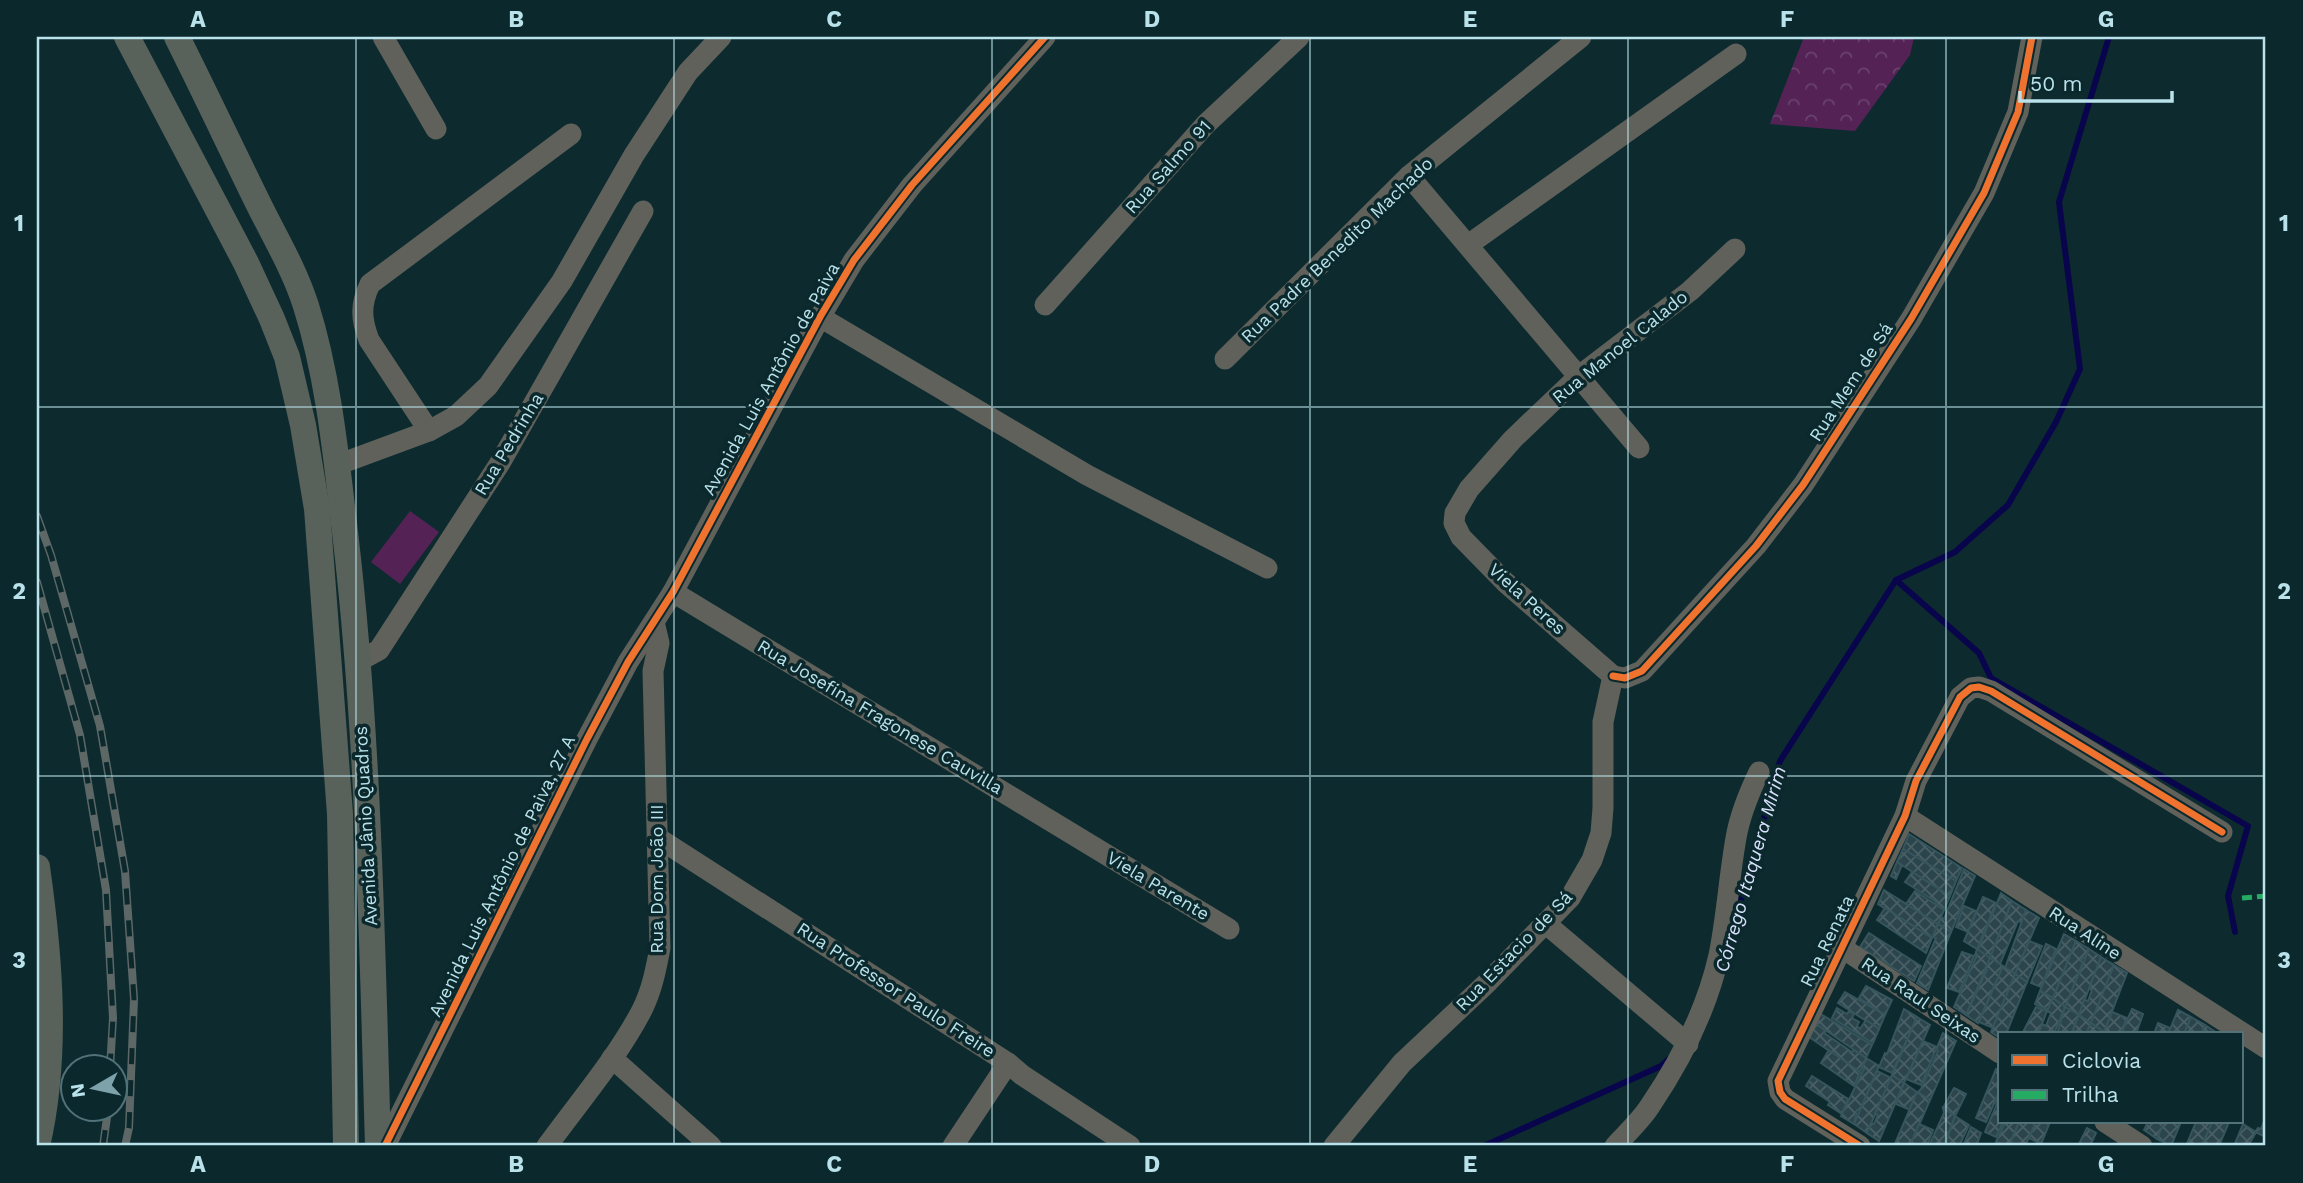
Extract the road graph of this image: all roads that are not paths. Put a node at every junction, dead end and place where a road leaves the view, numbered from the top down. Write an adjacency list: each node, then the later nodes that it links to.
1 (127, 37): 19 (main road)
2 (177, 37): 17 (main road)
3 (720, 37): 22 (street)
4 (1045, 37): 18 (street, Avenida Luis Antônio de Paiva)
5 (1299, 37): 16 (street, Rua Salmo 91)
6 (1581, 37): 12 (street, Rua Padre Benedito Machado)
7 (391, 40): 10 (street)
8 (2031, 40): 31 (street, Rua Mem de Sá)
9 (1736, 54): 14 (street)
10 (436, 129)
11 (571, 134): 22 (street)
12 (1409, 176): 14 (street); 20 (street, Rua Padre Benedito Machado)
13 (643, 211): 30 (street, Rua Pedrinha)
14 (1468, 245): 21 (street)
15 (1735, 249): 21 (street, Rua Manoel Calado)
16 (1045, 305)
17 (309, 316): 19 (main road); 24 (main road)
18 (820, 317): 27 (street); 28 (street, Avenida Luis Antônio de Paiva)
19 (277, 330): 25 (main road)
20 (1224, 359)
21 (1579, 376): 23 (street); 26 (street, Rua Manoel Calado)
22 (429, 431): 24 (street)
23 (1639, 448)
24 (337, 465): 25 (main road)
25 (330, 508): 30 (main road, Avenida Jânio Quadros); 51 (main road, Avenida Jânio Quadros)
26 (1455, 513): 31 (street, Viela Peres)
27 (1267, 568)
28 (673, 592): 29 (street, Avenida Luis Antônio de Paiva); 36 (street, Rua Josefina Fragonese Cauvilla)
29 (654, 622): 35 (street, Rua Dom João III); 53 (street, Avenida Luis Antônio de Paiva, 27 A)
30 (357, 662): 52 (main road, Avenida Jânio Quadros)
31 (1613, 676): 38 (street, Rua Estacio de Sá)
32 (1759, 772): 43 (street)
33 (1905, 816): 34 (street, Rua Renata); 40 (street, Rua Renata); 41 (street, Rua Aline)
34 (2222, 832)
35 (658, 838): 46 (street, Rua Dom João III); 47 (street, Rua Professor Paulo Freire)
36 (1086, 843): 39 (street, Viela Parente)
37 (37, 867): 48 (main road)
38 (1545, 923): 43 (street); 58 (street, Rua Estacio de Sá)
39 (1229, 929)
40 (1841, 947): 45 (street, Rua Raul Seixas); 60 (street, Rua Renata)
41 (2241, 1032)
42 (2244, 1034): 44 (street, Rua Aline)
43 (1688, 1044): 59 (street)
44 (2266, 1048)
45 (1998, 1052)
46 (612, 1058): 54 (street, Rua Dom João III); 55 (street)
47 (1008, 1063): 56 (street); 57 (street, Rua Professor Paulo Freire)
48 (42, 1069): 50 (main road)
49 (2108, 1124): 61 (street)
50 (37, 1146)
51 (346, 1146)
52 (378, 1146)
53 (385, 1146)
54 (547, 1146)
55 (711, 1146)
56 (953, 1146)
57 (1130, 1146)
58 (1334, 1146)
59 (1615, 1146)
60 (1860, 1146)
61 (2142, 1146)

